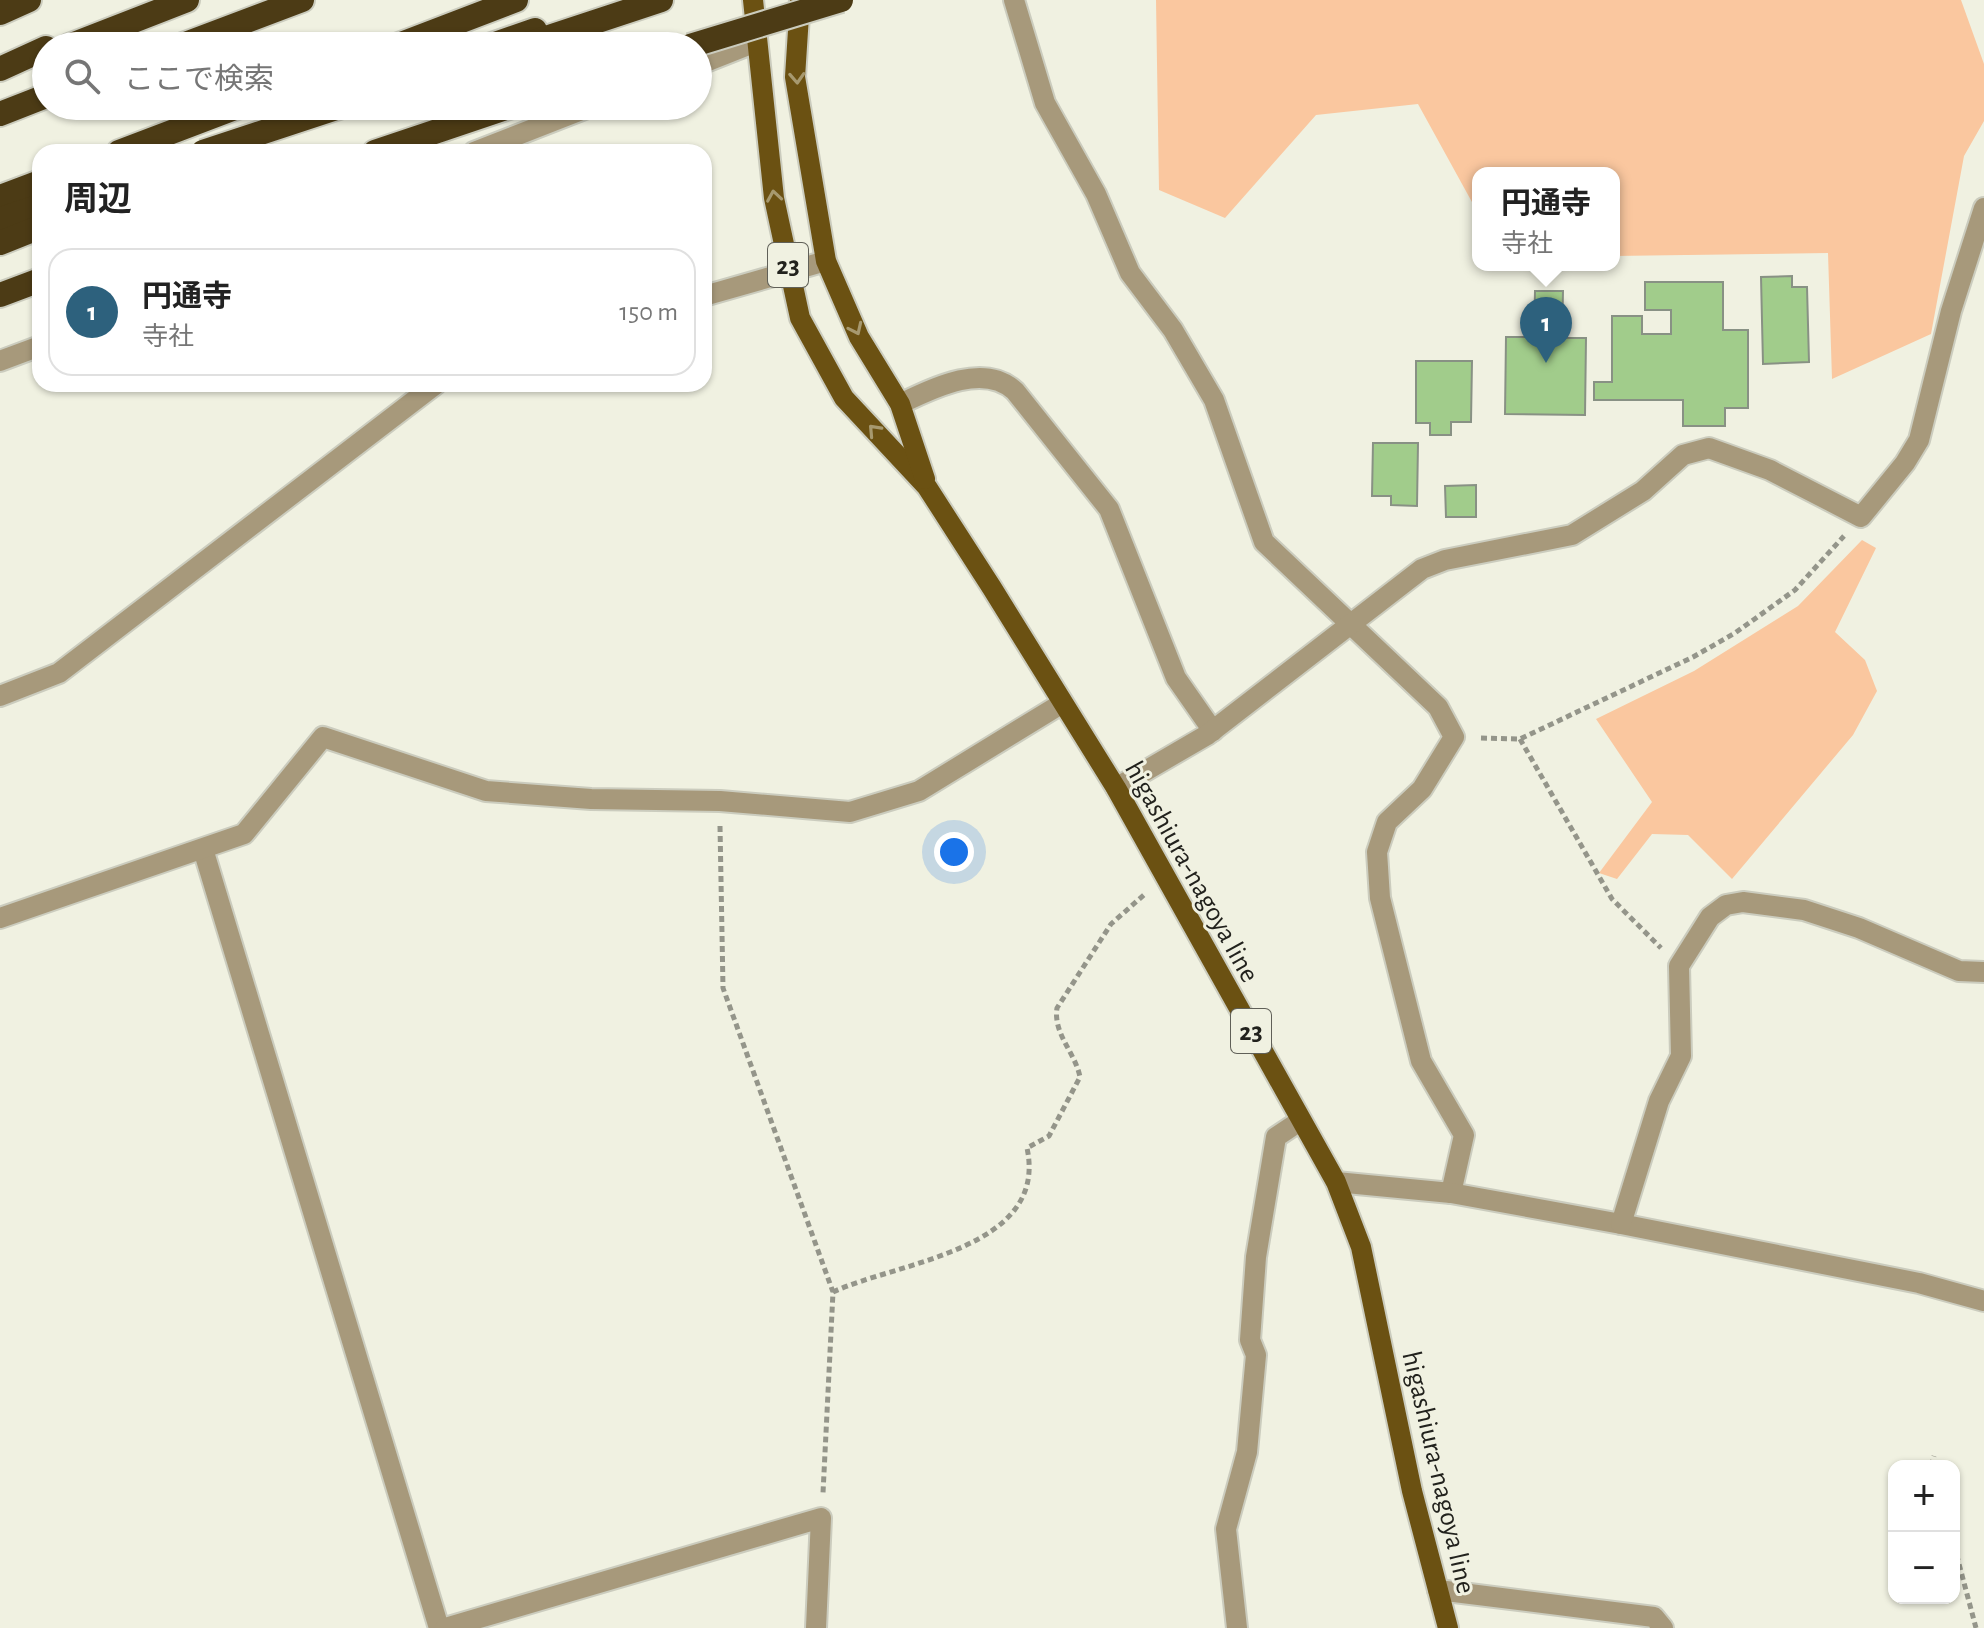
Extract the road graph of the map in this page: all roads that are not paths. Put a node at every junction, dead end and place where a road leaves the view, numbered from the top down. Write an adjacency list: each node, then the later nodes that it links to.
1 (29, 0): 12 (highway)
2 (153, 0): 13 (highway)
3 (187, 0): 14 (highway)
4 (302, 0): 15 (highway)
5 (516, 0): 16 (highway)
6 (620, 0): 17 (highway)
7 (661, 0): 18 (highway)
8 (753, 0): 20 (main road, higashiura-nagoya line / 23)
9 (800, 0): 44 (main road, higashiura-nagoya line / 23, one-way to 44)
10 (841, 0): 19 (highway, bridge)
11 (1014, 0): 54 (street)
12 (0, 13)
13 (82, 32)
14 (105, 32)
15 (217, 32)
16 (433, 32)
17 (529, 32)
18 (564, 32)
19 (712, 39)
20 (756, 42): 22 (street); 45 (main road, higashiura-nagoya line / 23, one-way to 20)
21 (32, 55): 24 (highway)
22 (712, 59)
23 (32, 60): 24 (highway)
24 (0, 71)
25 (32, 101): 26 (highway)
26 (0, 114)
27 (203, 120): 32 (highway)
28 (288, 120): 34 (highway)
29 (300, 120): 33 (highway, bridge)
30 (470, 120): 35 (highway)
31 (556, 120): 36 (street)
32 (140, 144)
33 (227, 144)
34 (233, 144)
35 (399, 144)
36 (495, 144)
37 (32, 185): 38 (highway)
38 (0, 197)
39 (1984, 208): 54 (street)
40 (32, 209): 41 (highway)
41 (0, 219)
42 (32, 230): 43 (highway)
43 (0, 243)
44 (826, 261): 45 (street); 52 (main road, higashiura-nagoya line / 23, one-way to 52)
45 (790, 272): 47 (street); 53 (main road, higashiura-nagoya line / 23, one-way to 45)
46 (32, 283): 48 (highway)
47 (712, 294)
48 (0, 295)
49 (32, 349): 50 (street)
50 (0, 361)
51 (426, 392): 55 (street)
52 (900, 404): 53 (main road, higashiura-nagoya line / 23); 57 (street)
53 (927, 487): 56 (main road, higashiura-nagoya line / 23)
54 (1350, 627): 57 (street); 64 (street)
55 (0, 696)
56 (1061, 704): 58 (main road, higashiura-nagoya line / 23); 59 (street)
57 (1213, 731): 58 (street)
58 (1116, 788): 62 (main road, higashiura-nagoya line / 23)
59 (203, 849): 60 (street); 68 (street)
60 (0, 918)
61 (1984, 972): 65 (street)
62 (1300, 1121): 63 (main road, higashiura-nagoya line / 23); 71 (street)
63 (1336, 1182): 64 (street); 67 (main road, higashiura-nagoya line / 23)
64 (1451, 1193): 65 (street)
65 (1621, 1224): 66 (street)
66 (1984, 1301)
67 (1438, 1590): 72 (main road, higashiura-nagoya line / 23); 73 (street)
68 (439, 1628)
69 (445, 1628): 70 (street)
70 (816, 1628)
71 (1237, 1628)
72 (1448, 1628)
73 (1663, 1628)

